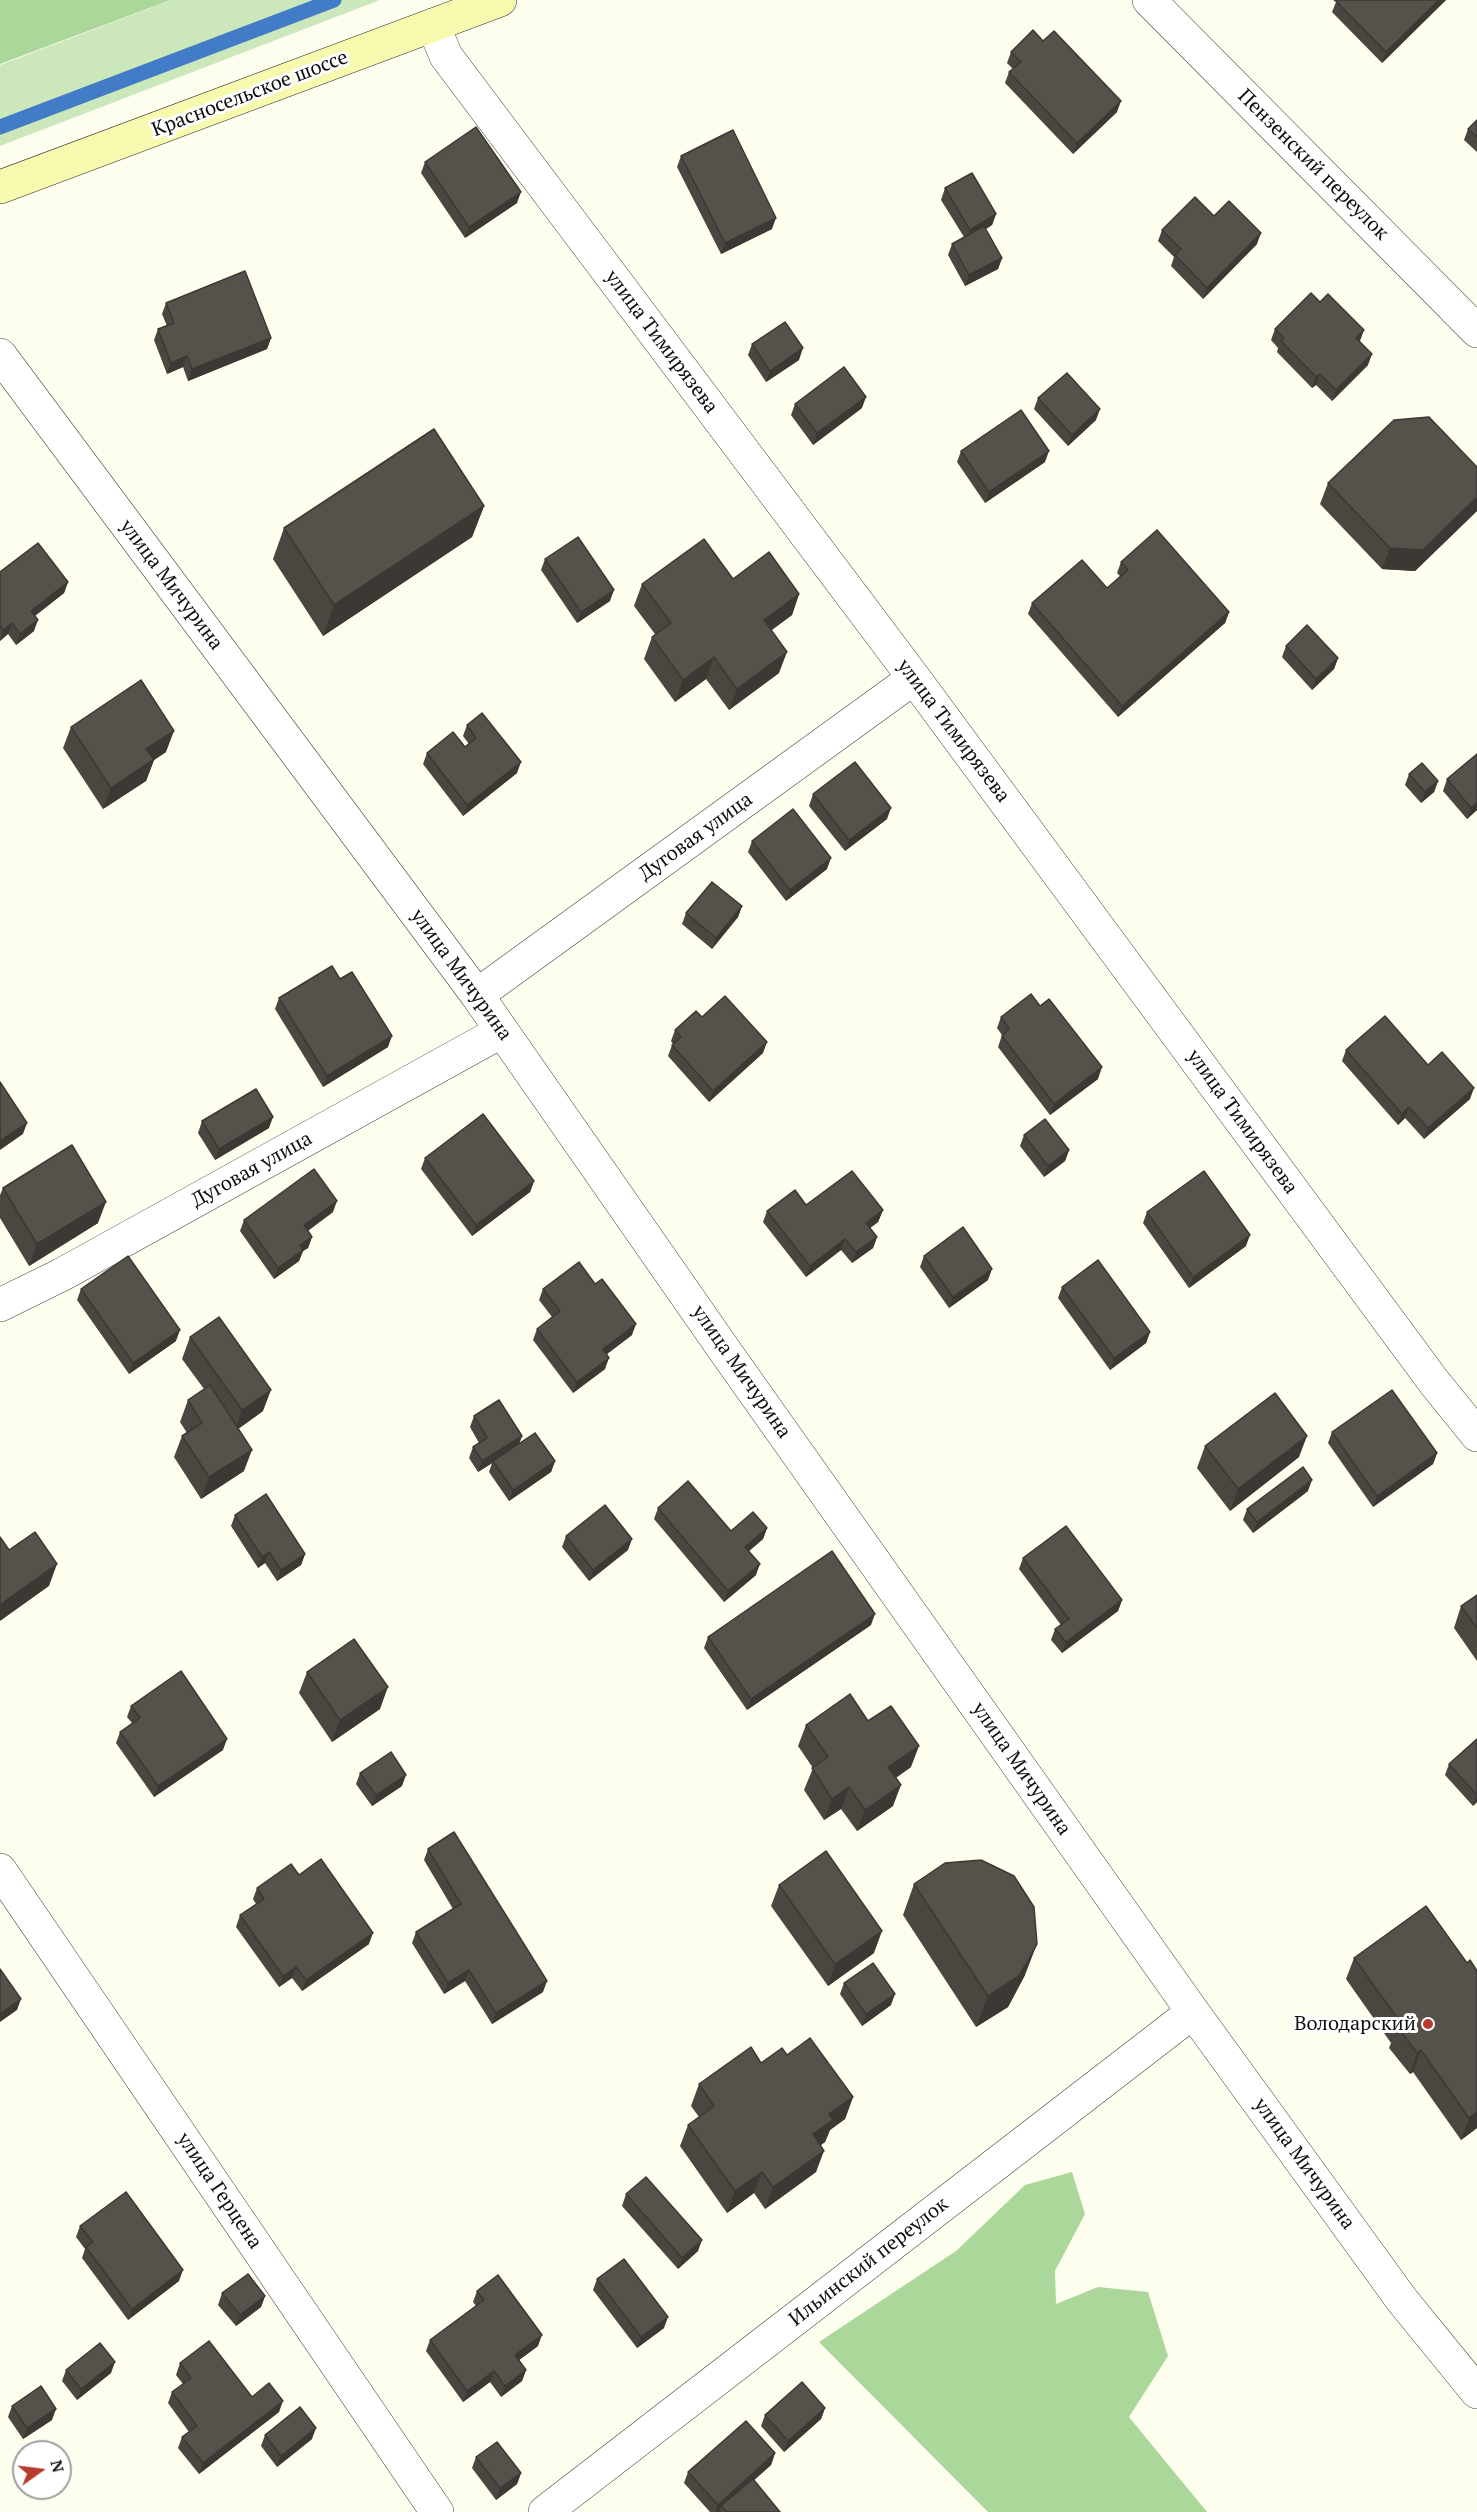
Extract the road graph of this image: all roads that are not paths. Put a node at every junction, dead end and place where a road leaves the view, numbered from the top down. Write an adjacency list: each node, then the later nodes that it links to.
1 (500, 0): 3 (main road, Красносельское шоссе)
2 (1149, 0): 5 (street, Пензенский переулок)
3 (433, 25): 4 (main road, Красносельское шоссе); 7 (street, улица Тимирязева)
4 (0, 187)
5 (1477, 331)
6 (0, 355): 8 (street, улица Мичурина)
7 (914, 678): 8 (street, Дуговая улица); 11 (street, улица Тимирязева)
8 (477, 995): 9 (street, улица Мичурина)
9 (502, 1031): 10 (street, Дуговая улица); 13 (street, улица Мичурина)
10 (0, 1305)
11 (1477, 1435)
12 (0, 1870): 15 (street, улица Герцена)
13 (1193, 2012): 14 (street, улица Мичурина); 16 (street, Ильинский переулок)
14 (1477, 2392)
15 (437, 2512)
16 (545, 2512)

